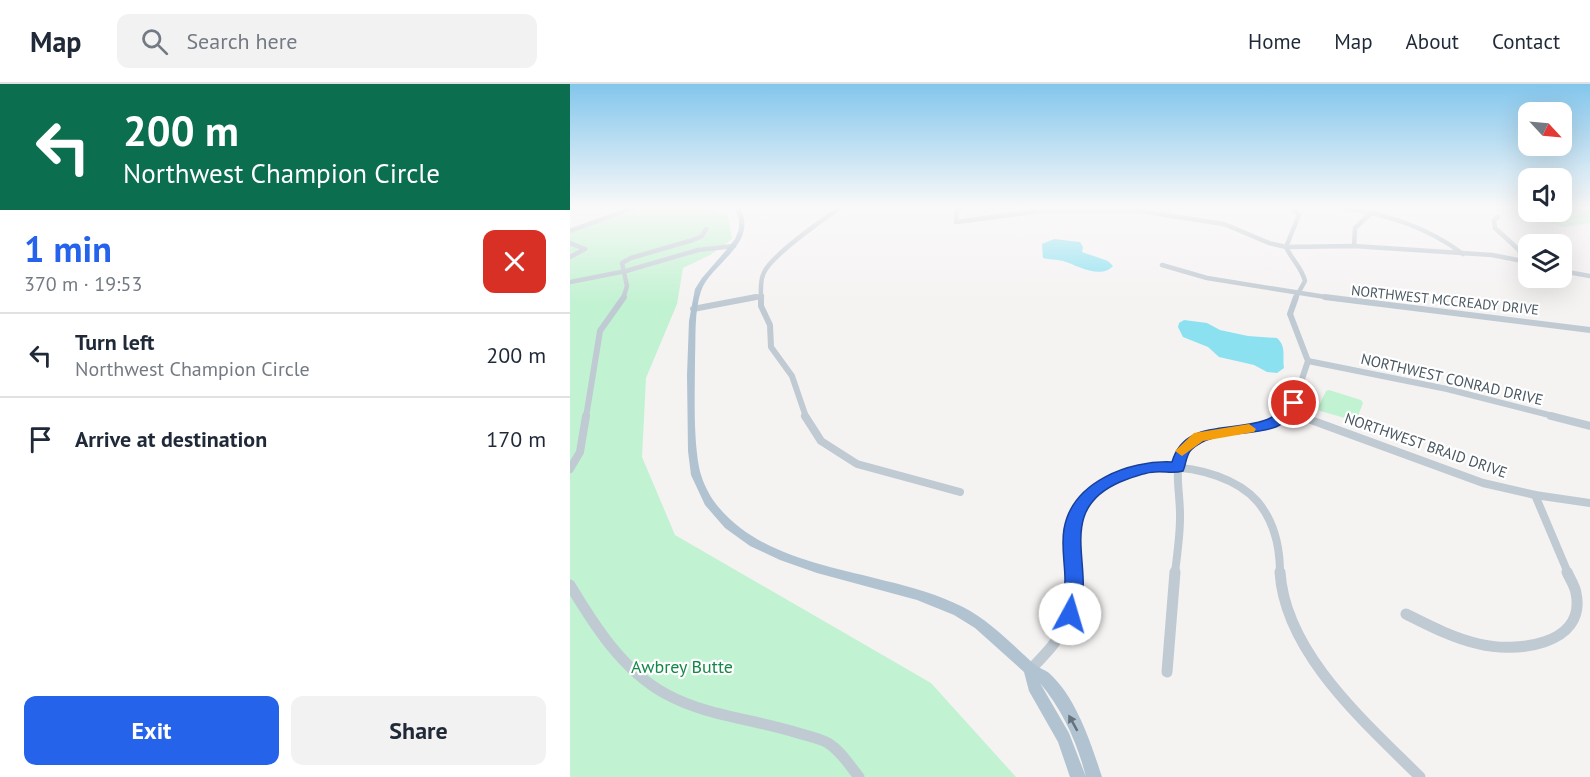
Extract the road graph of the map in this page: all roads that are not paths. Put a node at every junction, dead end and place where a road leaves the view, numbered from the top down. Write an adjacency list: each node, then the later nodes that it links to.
1 (695, 239): 16 (street)
2 (737, 239): 9 (main road)
3 (801, 239): 21 (street)
4 (1260, 239): 11 (street)
5 (1289, 239): 11 (street)
6 (1354, 239): 10 (street)
7 (1446, 239): 12 (street)
8 (570, 243): 13 (street)
9 (734, 246): 16 (street); 22 (main road)
10 (1354, 246): 11 (street); 12 (street)
11 (1286, 247): 20 (street)
12 (1463, 254): 14 (street)
13 (570, 256)
14 (1518, 260)
15 (1162, 265): 20 (street, NORTHWEST MCCREADY DRIVE)
16 (626, 271): 19 (street); 28 (street)
17 (1572, 273): 18 (street)
18 (1590, 276)
19 (570, 282)
20 (1298, 294): 23 (street, NORTHWEST MCCREADY DRIVE); 24 (street)
21 (762, 296): 22 (street); 29 (street)
22 (693, 309): 34 (main road)
23 (1590, 330)
24 (1308, 361): 25 (street); 26 (street, NORTHWEST CONRAD DRIVE)
25 (1290, 412): 27 (street); 30 (street, NORTHWEST BRAID DRIVE)
26 (1590, 426)
27 (1177, 468): 34 (street); 35 (street); 39 (street)
28 (570, 469)
29 (960, 492)
30 (1535, 495): 31 (street, NORTHWEST BRAID DRIVE); 33 (street)
31 (1590, 503)
32 (570, 585): 36 (street)
33 (1406, 614)
34 (1030, 670): 37 (main road); 38 (main road, one-way to 34)
35 (1167, 672)
36 (859, 777)
37 (1078, 777)
38 (1094, 777)
39 (1420, 777)

